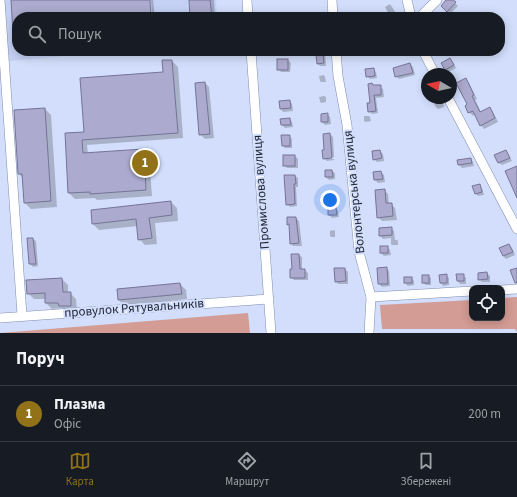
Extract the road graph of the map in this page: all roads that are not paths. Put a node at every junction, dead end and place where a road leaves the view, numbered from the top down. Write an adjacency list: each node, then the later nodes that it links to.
1 (0, 0): 10 (street)
2 (247, 0): 6 (street)
3 (332, 0): 7 (street)
4 (407, 0): 8 (street)
5 (437, 0): 9 (street)
6 (248, 12)
7 (333, 12)
8 (410, 12)
9 (425, 12)
10 (2, 55): 22 (street)
11 (251, 56): 21 (street, Промислова вулиця)
12 (336, 56): 20 (street, Волонтерська вулиця)
13 (426, 56): 14 (street)
14 (432, 68)
15 (451, 104): 16 (street)
16 (517, 229)
17 (517, 289): 18 (street)
18 (505, 290)
19 (469, 292): 20 (street)
20 (371, 297): 25 (street, Волонтерська вулиця)
21 (268, 299): 22 (street, провулок Рятувальників); 24 (street, Промислова вулиця)
22 (22, 315): 23 (street, провулок Рятувальників)
23 (0, 318)
24 (271, 333)
25 (369, 333)

